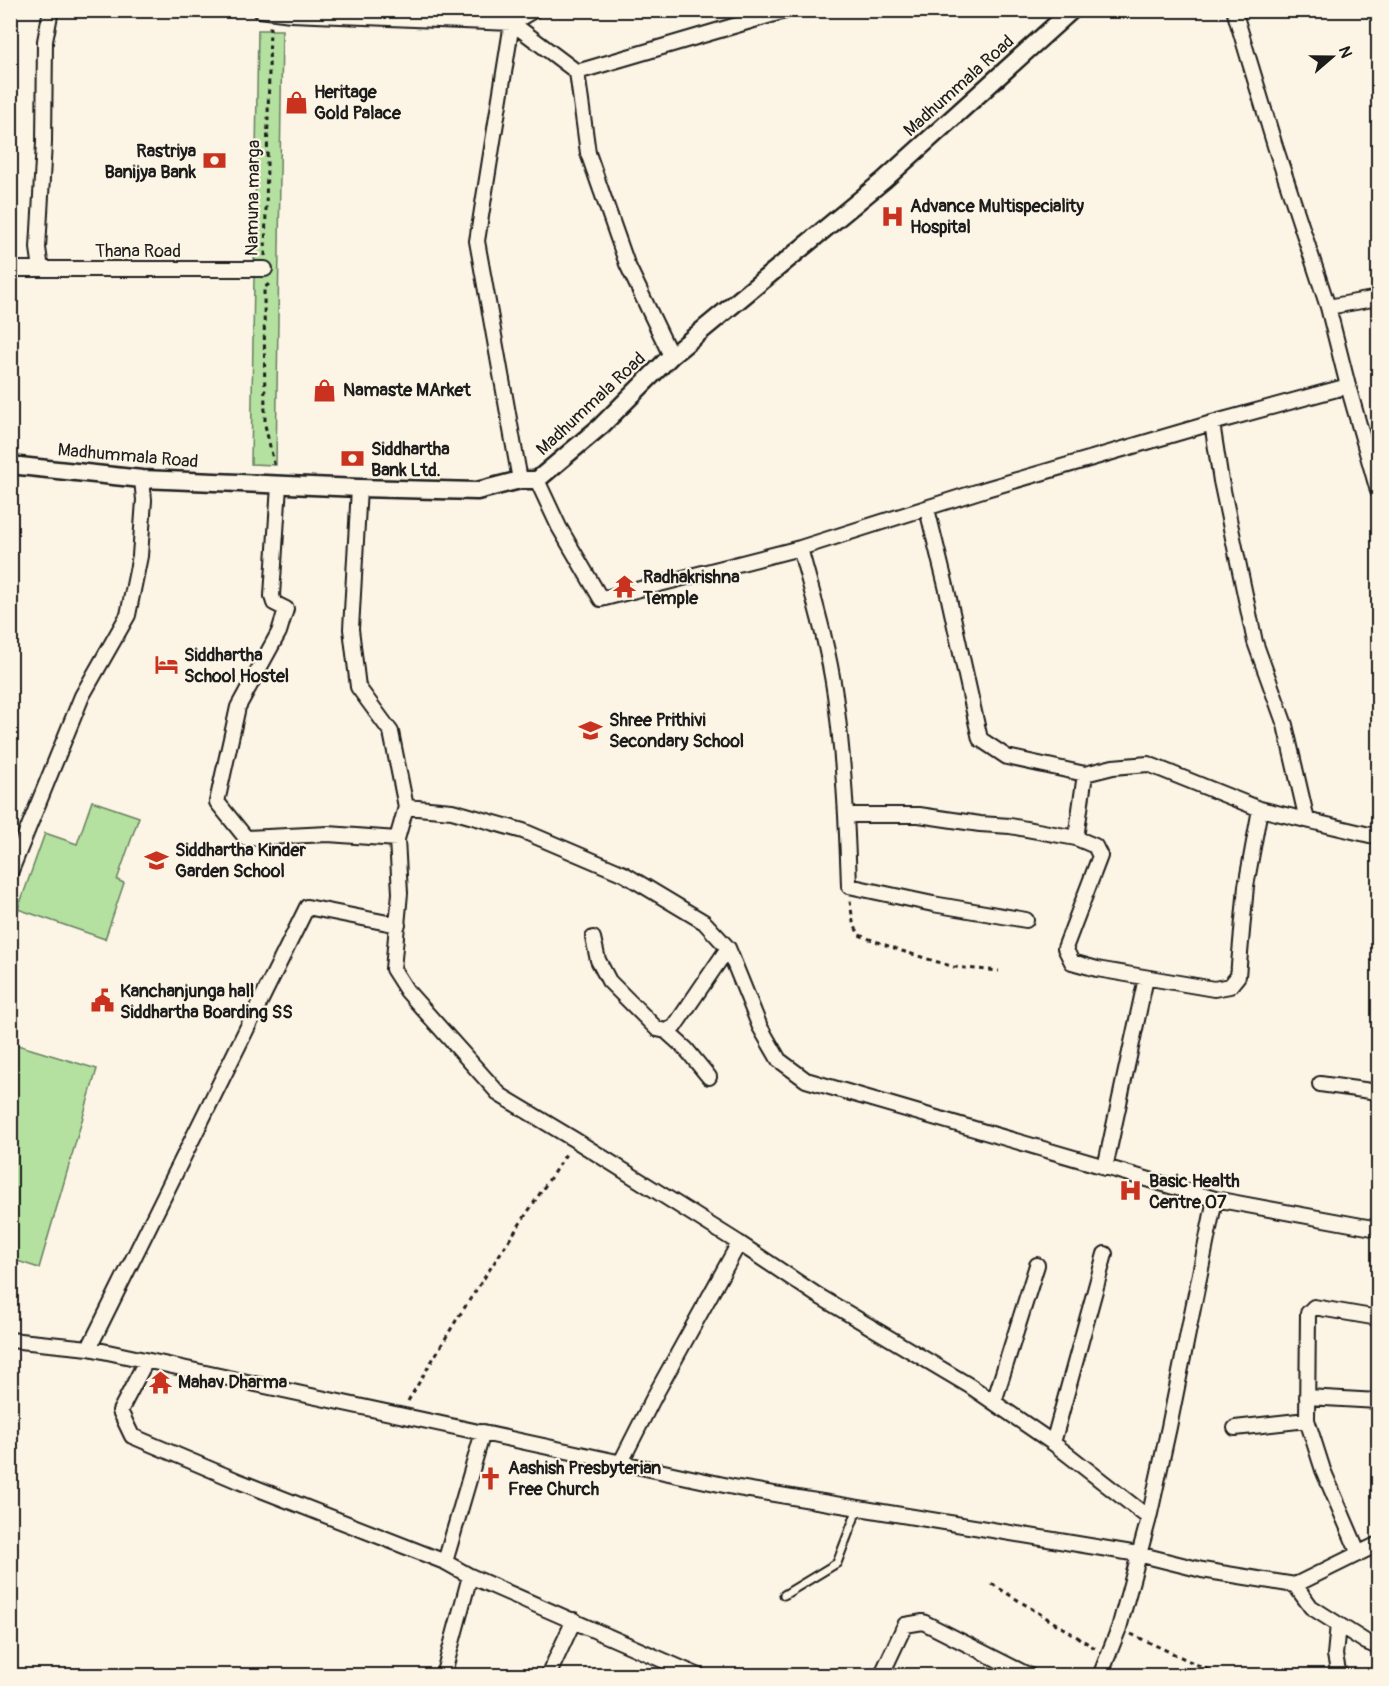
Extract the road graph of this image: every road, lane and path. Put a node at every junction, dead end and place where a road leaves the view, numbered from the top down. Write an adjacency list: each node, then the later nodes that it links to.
1 (51, 10): 11 (street)
2 (534, 10): 8 (street)
3 (788, 10): 9 (street)
4 (1234, 10): 14 (street)
5 (265, 11): 7 (street); 12 (path, Namuna marga)
6 (1069, 11): 15 (street, Madhummala Road)
7 (291, 12): 8 (street)
8 (512, 23): 9 (street); 20 (street)
9 (577, 72): 15 (street)
10 (10, 269): 11 (street, Thana Road)
11 (41, 269): 12 (street, Thana Road)
12 (265, 269): 21 (path, Namuna marga)
13 (1378, 298): 14 (street)
14 (1329, 307): 16 (street)
15 (671, 356): 20 (street, Madhummala Road)
16 (1348, 386): 17 (street); 23 (street)
17 (1212, 423): 24 (street); 30 (street)
18 (10, 465): 19 (street, Madhummala Road)
19 (142, 479): 21 (street, Madhummala Road); 34 (street)
20 (528, 480): 22 (street, Madhummala Road); 25 (street)
21 (279, 484): 22 (street, Madhummala Road); 33 (street)
22 (359, 488): 27 (street)
23 (1378, 491)
24 (927, 509): 25 (street); 26 (street)
25 (800, 548): 29 (street)
26 (1085, 774): 28 (street); 32 (street)
27 (406, 807): 33 (street); 39 (street)
28 (1260, 809): 30 (street); 41 (street)
29 (846, 814): 32 (street); 35 (street)
30 (1307, 820): 31 (street)
31 (1378, 837)
32 (1076, 838): 41 (street)
33 (398, 839): 37 (street)
34 (10, 873)
35 (849, 886): 36 (street); 40 (path)
36 (1026, 920)
37 (398, 925): 46 (street); 55 (street)
38 (593, 938): 42 (street)
39 (728, 948): 42 (street); 47 (street)
40 (999, 971)
41 (1146, 978): 47 (street)
42 (666, 1031): 43 (street)
43 (709, 1077)
44 (1320, 1084): 45 (street)
45 (1378, 1092)
46 (575, 1140): 50 (street); 60 (path)
47 (1106, 1168): 48 (street)
48 (1215, 1199): 49 (street); 67 (street)
49 (1378, 1229)
50 (739, 1243): 59 (street); 65 (street)
51 (1105, 1254): 64 (street)
52 (1037, 1265): 59 (street)
53 (1378, 1318): 57 (street)
54 (10, 1340): 55 (street)
55 (89, 1348): 56 (street)
56 (146, 1361): 60 (street); 71 (street)
57 (1307, 1397): 58 (street); 61 (street)
58 (1378, 1401)
59 (994, 1402): 64 (street)
60 (401, 1415): 63 (street)
61 (1307, 1420): 62 (street); 70 (street)
62 (1234, 1428)
63 (483, 1432): 65 (street); 71 (street)
64 (1053, 1443): 67 (street)
65 (620, 1464): 66 (street)
66 (858, 1508): 69 (street); 75 (lane)
67 (1149, 1518): 69 (street)
68 (1378, 1544): 70 (street)
69 (1138, 1554): 74 (street); 78 (street)
70 (1359, 1554): 74 (street)
71 (445, 1562): 72 (street)
72 (470, 1576): 76 (street); 83 (street)
73 (992, 1584): 80 (path)
74 (1295, 1585): 77 (street)
75 (784, 1595)
76 (574, 1620): 81 (street); 84 (street)
77 (1338, 1624): 79 (street); 90 (street)
78 (1119, 1628): 80 (street); 82 (path)
79 (1378, 1647)
80 (1108, 1656): 89 (street)
81 (668, 1661): 85 (street); 86 (street)
82 (1213, 1672)
83 (443, 1676)
84 (548, 1676)
85 (663, 1676)
86 (699, 1676)
87 (881, 1676): 88 (street)
88 (1030, 1676)
89 (1100, 1676)
90 (1340, 1676)

